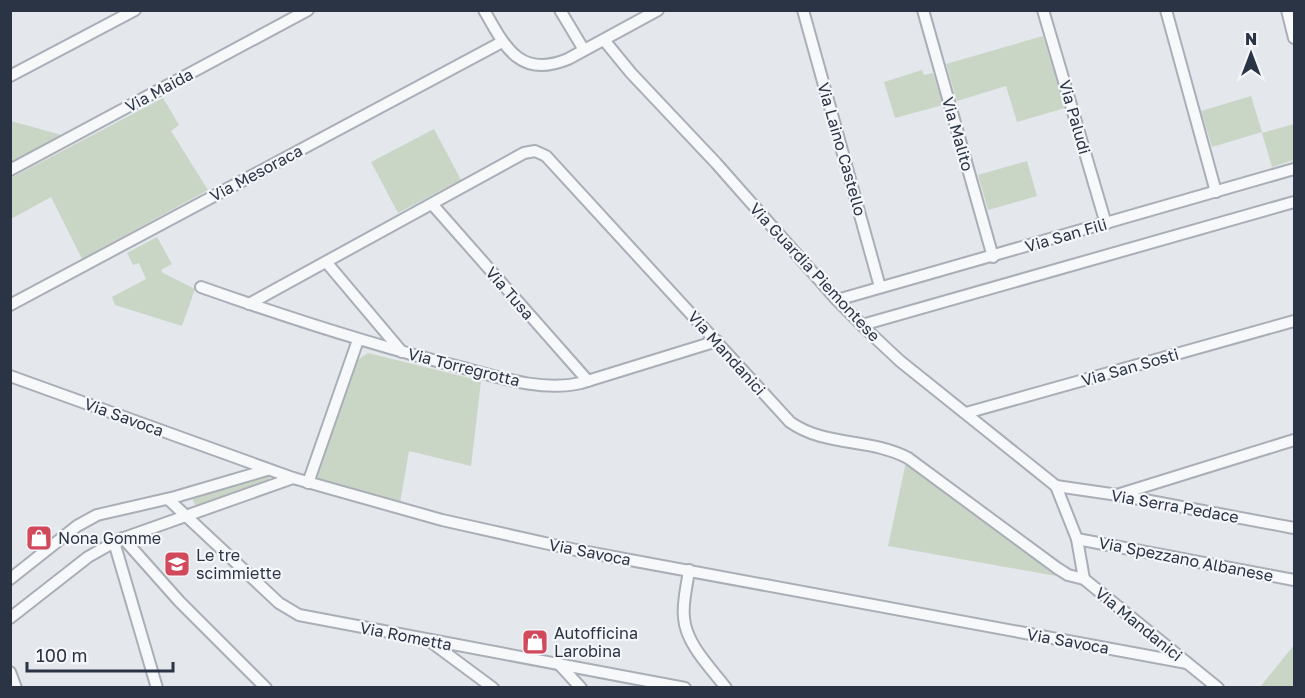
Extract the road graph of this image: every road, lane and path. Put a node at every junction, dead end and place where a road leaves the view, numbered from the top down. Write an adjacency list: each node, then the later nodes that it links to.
1 (135, 10): 15 (street)
2 (308, 10): 17 (street, Via Maida)
3 (484, 10): 13 (street)
4 (560, 10): 14 (street)
5 (658, 10): 12 (street)
6 (803, 10): 25 (street, Via Laino Castello)
7 (923, 10): 22 (street, Via Malito)
8 (1043, 10): 21 (street, Via Paludi)
9 (1166, 10): 18 (street)
10 (1287, 10): 11 (street)
11 (1294, 38)
12 (604, 40): 14 (street); 26 (street, Via Guardia Piemontese)
13 (502, 42): 14 (street); 28 (street, Via Mesoraca)
14 (584, 50)
15 (10, 76)
16 (1294, 169): 18 (street, Via San Fili)
17 (10, 170)
18 (1216, 192): 21 (street, Via San Fili)
19 (1294, 202): 30 (street, Via San Fili)
20 (432, 204): 23 (street, Via Mandanici); 32 (street, Via Mandanici); 35 (street, Via Tusa)
21 (1106, 224): 22 (street, Via San Fili)
22 (993, 257): 25 (street, Via San Fili)
23 (327, 263): 27 (street, Via Mandanici); 33 (street)
24 (201, 287): 27 (street, Via Torregrotta)
25 (880, 287): 26 (street, Via San Fili)
26 (837, 300): 30 (street, Via Guardia Piemontese)
27 (249, 304): 31 (street, Via Torregrotta)
28 (10, 305)
29 (1294, 321): 36 (street, Via San Sosti)
30 (862, 325): 36 (street, Via Guardia Piemontese)
31 (358, 340): 33 (street, Via Torregrotta); 40 (street)
32 (717, 341): 35 (street, Via Torregrotta); 50 (street, Via Mandanici)
33 (402, 352): 35 (street, Via Torregrotta)
34 (10, 376): 38 (street, Via Savoca)
35 (588, 381)
36 (966, 413): 41 (street, Via Guardia Piemontese)
37 (1294, 440): 42 (street)
38 (267, 470): 39 (street, Via Savoca); 43 (street)
39 (293, 478): 40 (street, Via Savoca); 44 (street)
40 (308, 483): 48 (street, Via Savoca)
41 (1056, 486): 42 (street, Via Serra Pedace); 46 (street, Via Guardia Piemontese)
42 (1118, 495): 45 (street, Via Serra Pedace)
43 (168, 499): 44 (street, Via Rometta); 49 (street)
44 (187, 517): 47 (street); 53 (street, Via Rometta)
45 (1294, 528)
46 (1077, 538): 50 (street, Via Guardia Piemontese); 51 (street, Via Spezzano Albanese)
47 (118, 540): 52 (street); 58 (street); 59 (street)
48 (688, 570): 54 (street, Via Savoca); 63 (street)
49 (10, 579)
50 (1083, 579): 54 (street, Via Mandanici)
51 (1294, 580)
52 (10, 618)
53 (429, 640): 55 (street, Via Rometta); 60 (street)
54 (1187, 663): 64 (street, Via Mandanici)
55 (560, 664): 61 (street); 62 (street, Via Rometta)
56 (10, 672): 57 (street)
57 (16, 687)
58 (157, 687)
59 (266, 687)
60 (493, 687)
61 (580, 687)
62 (685, 687)
63 (726, 687)
64 (1218, 687)

